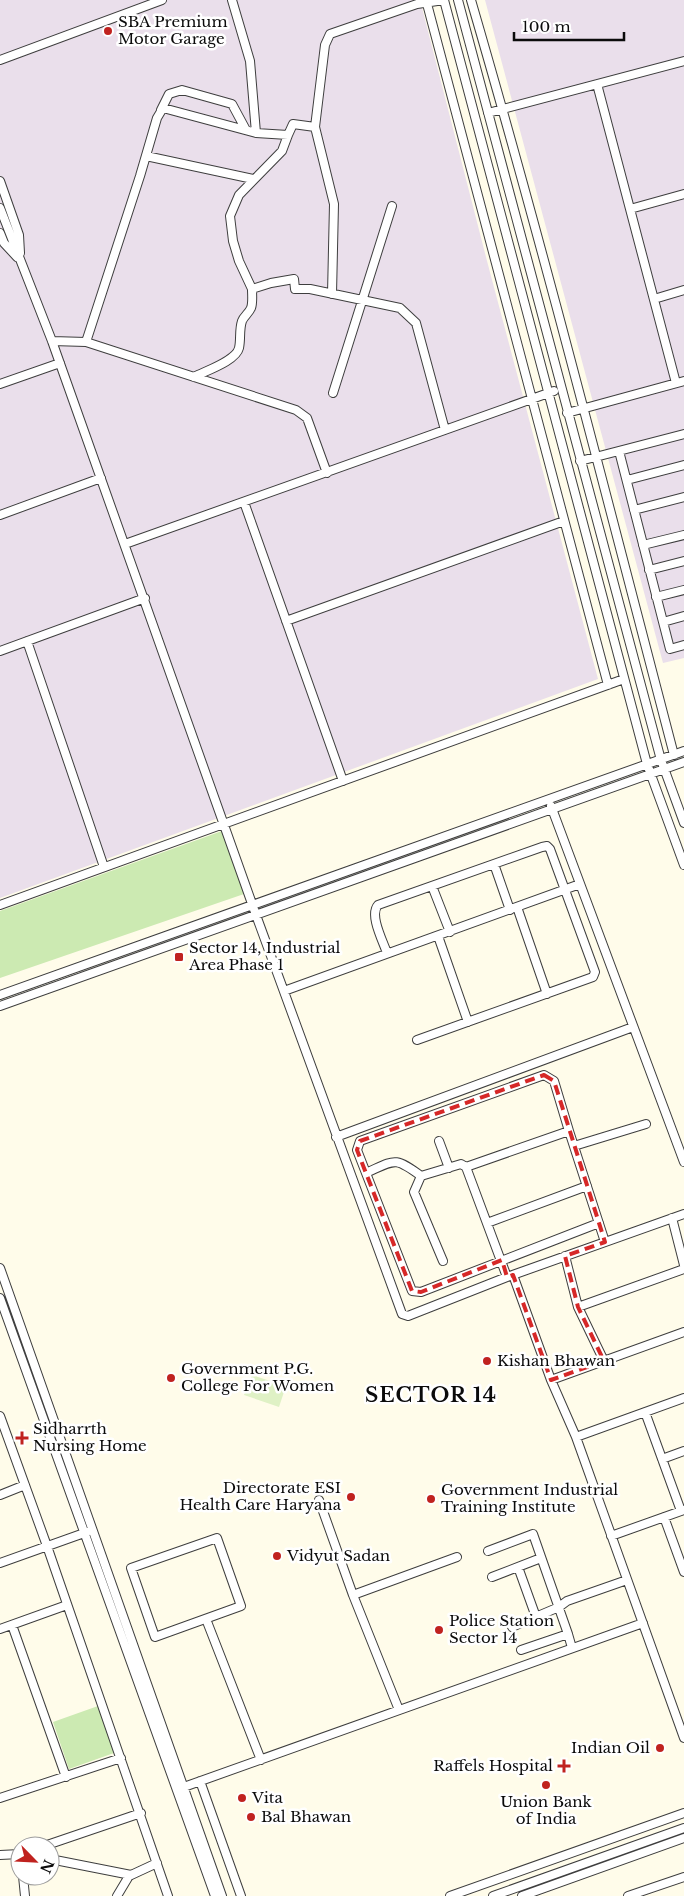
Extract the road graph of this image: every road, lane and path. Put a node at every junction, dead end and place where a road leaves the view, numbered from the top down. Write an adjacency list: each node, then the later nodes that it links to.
1 (162, 0): 7 (street)
2 (232, 0): 15 (street)
3 (444, 0): 6 (street); 39 (street)
4 (458, 0): 12 (street)
5 (471, 0): 10 (street)
6 (427, 2): 13 (street); 40 (street)
7 (0, 60)
8 (684, 61): 9 (street)
9 (597, 84): 10 (street); 23 (street)
10 (503, 109): 12 (street); 41 (street)
11 (161, 110): 14 (street); 14 (street); 17 (street)
12 (488, 113): 37 (street)
13 (315, 127): 16 (street); 28 (street)
14 (246, 130): 15 (street)
15 (256, 133): 16 (street)
16 (288, 135): 18 (street)
17 (146, 156): 18 (street); 32 (street)
18 (254, 179): 26 (street)
19 (0, 181): 25 (street)
20 (684, 194): 23 (street)
21 (392, 206): 30 (street)
22 (0, 208): 25 (street)
23 (630, 209): 29 (street)
24 (0, 233): 25 (street)
25 (20, 261): 31 (street)
26 (252, 289): 28 (street); 34 (street)
27 (684, 290): 29 (street)
28 (332, 294): 30 (street)
29 (654, 299): 35 (street)
30 (362, 301): 38 (street); 43 (street)
31 (52, 341): 32 (street); 33 (street)
32 (86, 342): 34 (street)
33 (60, 363): 36 (street); 50 (street)
34 (194, 377): 49 (street)
35 (680, 382): 41 (street)
36 (0, 384)
37 (561, 389): 39 (street); 42 (street)
38 (333, 393)
39 (550, 393): 40 (street); 71 (street)
40 (532, 399): 43 (street); 56 (street)
41 (584, 408): 42 (street); 46 (street)
42 (567, 413): 47 (street)
43 (445, 430): 49 (street)
44 (684, 434): 45 (street)
45 (619, 451): 46 (street); 51 (street)
46 (596, 456): 47 (street); 74 (street)
47 (580, 461): 75 (street)
48 (684, 465): 51 (street)
49 (327, 472): 53 (street)
50 (101, 478): 55 (street); 58 (street)
51 (626, 480): 54 (street)
52 (684, 497): 54 (street)
53 (244, 502): 58 (street); 66 (street)
54 (634, 510): 59 (street)
55 (0, 515)
56 (564, 521): 66 (street); 72 (street)
57 (684, 535): 59 (street)
58 (125, 544): 64 (street)
59 (643, 545): 61 (street)
60 (684, 561): 61 (street)
61 (649, 570): 63 (street)
62 (684, 590): 63 (street)
63 (656, 597): 67 (street)
64 (145, 598): 68 (street); 83 (street)
65 (684, 616): 67 (street)
66 (286, 622): 80 (street)
67 (663, 622): 69 (street)
68 (27, 641): 70 (street); 87 (street)
69 (684, 645)
70 (0, 651)
71 (624, 679): 72 (street); 77 (street)
72 (608, 685): 80 (street)
73 (684, 751): 74 (street)
74 (674, 755): 75 (street)
75 (661, 760): 77 (street); 78 (street)
76 (684, 762): 78 (street)
77 (647, 764): 79 (street); 81 (street)
78 (664, 768): 79 (street); 84 (street)
79 (650, 773): 82 (street); 86 (street)
80 (343, 781): 83 (street)
81 (549, 800): 82 (street); 92 (street)
82 (552, 809): 88 (street); 94 (street)
83 (224, 824): 87 (street); 92 (street)
84 (684, 824)
85 (494, 864): 89 (street); 90 (street); 93 (street)
86 (684, 865)
87 (104, 868): 91 (street)
88 (580, 884): 90 (street); 103 (street)
89 (432, 886): 95 (street); 97 (street)
90 (564, 890): 93 (street); 99 (street)
91 (0, 905)
92 (253, 905): 94 (street); 100 (street)
93 (514, 908): 95 (street); 99 (street)
94 (256, 915): 98 (street); 101 (street)
95 (450, 932): 96 (street)
96 (438, 936): 97 (street); 102 (street)
97 (387, 952): 98 (street)
98 (284, 991): 107 (street)
99 (547, 994): 102 (street)
100 (0, 996)
101 (0, 1006)
102 (468, 1022): 104 (street)
103 (633, 1027): 107 (street); 110 (street)
104 (417, 1040)
105 (646, 1124): 109 (street)
106 (569, 1131): 109 (street); 111 (street); 113 (street)
107 (336, 1137): 126 (street)
108 (439, 1141): 112 (street)
109 (574, 1146): 115 (street)
110 (684, 1162)
111 (466, 1167): 112 (street); 118 (street)
112 (449, 1168): 114 (street)
113 (366, 1173): 114 (street); 122 (street)
114 (420, 1176): 123 (street)
115 (587, 1186): 118 (street); 119 (street)
116 (684, 1214): 117 (street)
117 (672, 1218): 120 (street); 124 (street)
118 (487, 1223): 122 (street)
119 (599, 1223): 120 (street); 122 (street)
120 (605, 1242): 121 (street)
121 (566, 1256): 126 (street); 128 (street)
122 (500, 1260): 126 (street)
123 (442, 1261)
124 (684, 1267): 128 (street)
125 (0, 1268): 143 (street)
126 (510, 1276): 131 (street)
127 (0, 1298): 144 (street)
128 (578, 1307): 130 (street)
129 (684, 1332): 130 (street)
130 (604, 1361): 131 (street)
131 (551, 1380): 135 (street)
132 (684, 1398): 133 (street)
133 (645, 1412): 135 (street); 137 (street)
134 (0, 1416): 138 (street)
135 (576, 1437): 145 (street)
136 (684, 1451): 137 (street)
137 (662, 1459): 141 (street)
138 (25, 1485): 139 (street); 146 (street)
139 (0, 1494)
140 (320, 1500): 155 (street)
141 (682, 1510): 142 (street)
142 (664, 1517): 145 (street); 152 (street)
143 (93, 1530): 144 (street); 174 (street)
144 (84, 1533): 146 (street); 174 (street)
145 (611, 1536): 154 (street)
146 (47, 1546): 150 (street); 156 (street)
147 (488, 1551): 149 (street)
148 (457, 1557): 155 (street)
149 (541, 1558): 151 (street); 157 (street)
150 (0, 1563)
151 (518, 1566): 153 (street); 158 (street)
152 (684, 1572)
153 (492, 1577)
154 (627, 1580): 157 (street); 160 (street)
155 (354, 1595): 167 (street)
156 (67, 1605): 161 (street); 170 (street)
157 (559, 1608): 158 (street); 164 (street)
158 (536, 1617): 162 (street)
159 (206, 1619): 159 (street); 171 (street)
160 (643, 1623): 165 (street); 168 (street)
161 (12, 1625): 163 (street); 172 (street)
162 (512, 1627)
163 (0, 1629)
164 (568, 1634): 165 (street); 166 (street)
165 (572, 1648): 167 (street)
166 (521, 1650)
167 (399, 1710): 171 (street)
168 (681, 1720): 169 (street)
169 (684, 1738)
170 (121, 1758): 172 (street); 176 (street)
171 (260, 1760): 173 (street)
172 (66, 1777): 175 (street)
173 (200, 1781): 174 (street); 190 (street)
174 (180, 1788): 188 (street); 189 (street)
175 (0, 1798)
176 (141, 1813): 180 (street); 182 (street)
177 (684, 1813): 191 (street)
178 (684, 1828): 192 (street)
179 (684, 1838): 193 (street)
180 (60, 1841)
181 (60, 1861): 183 (street)
182 (157, 1863): 183 (street); 187 (street)
183 (132, 1875): 186 (street)
184 (684, 1877): 185 (street)
185 (651, 1888): 194 (street); 195 (street)
186 (117, 1896)
187 (168, 1896)
188 (215, 1896)
189 (222, 1896)
190 (241, 1896)
191 (450, 1896)
192 (493, 1896)
193 (522, 1896)
194 (628, 1896)
195 (654, 1896)

